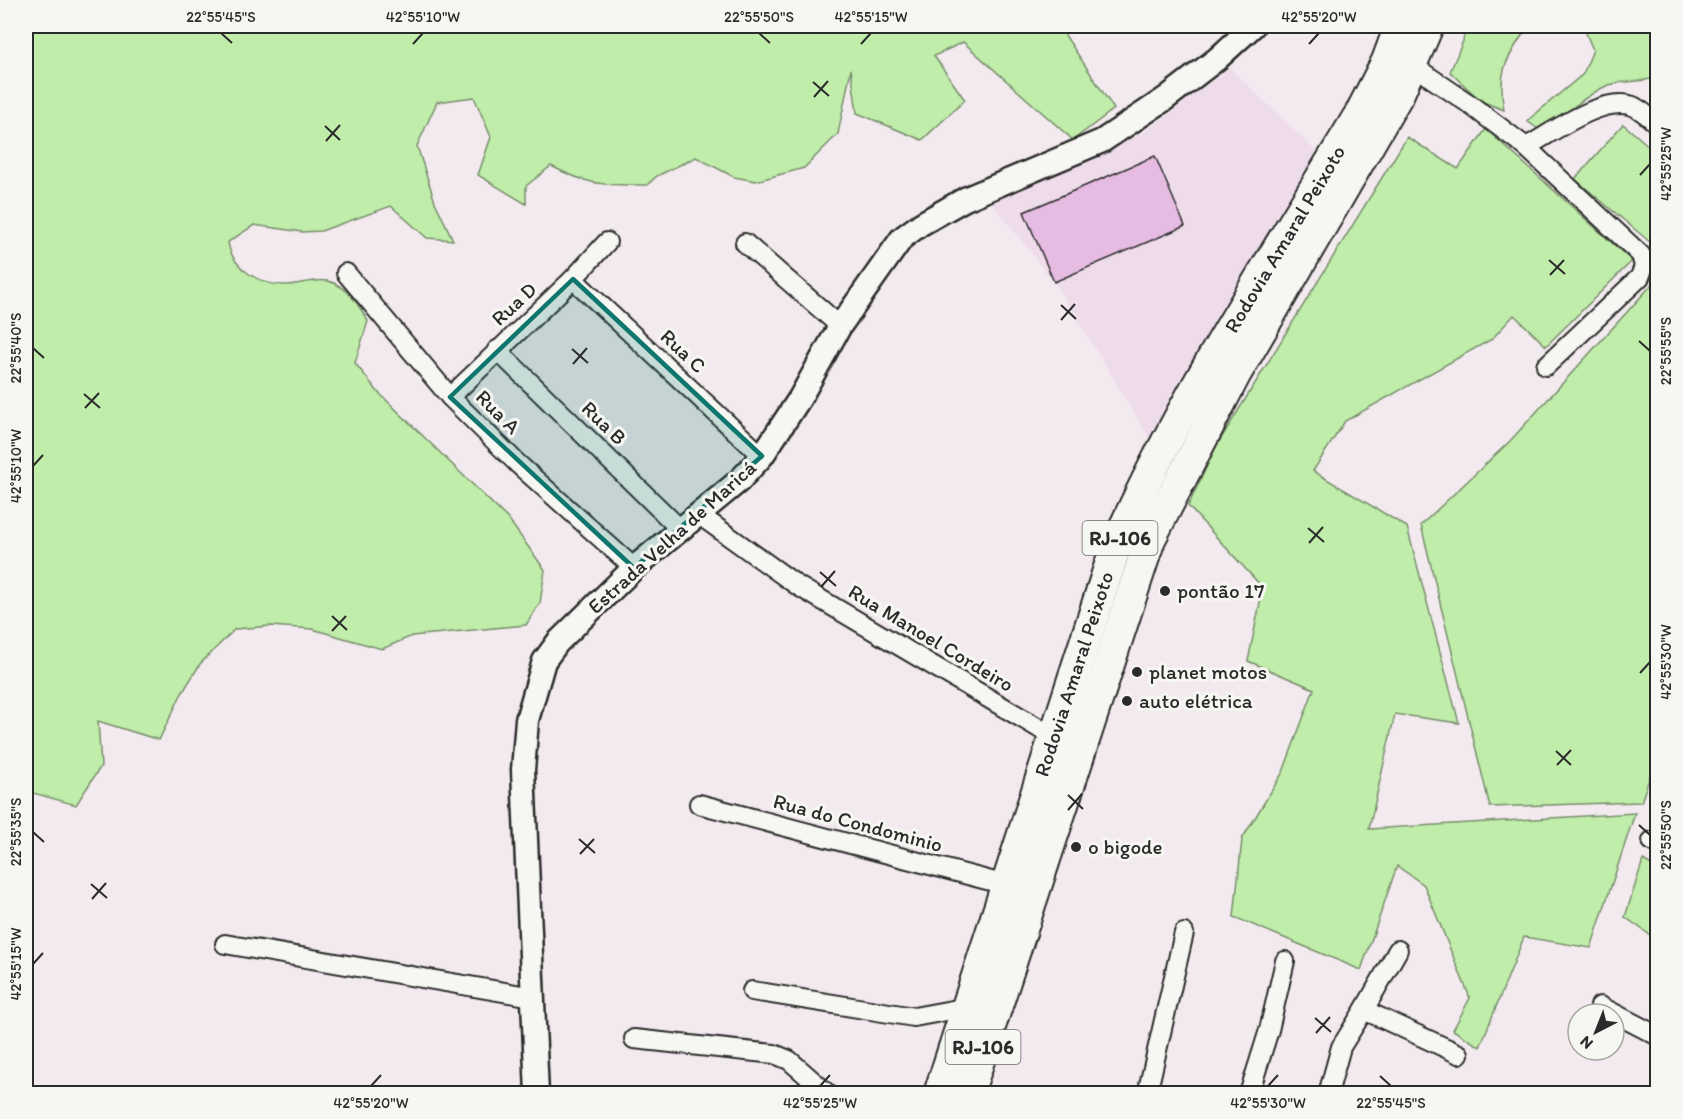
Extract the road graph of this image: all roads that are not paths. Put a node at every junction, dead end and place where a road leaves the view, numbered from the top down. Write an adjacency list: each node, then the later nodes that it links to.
1 (1253, 26): 11 (street, Estrada Velha de Maricá)
2 (1400, 26): 19 (highway, Rodovia Amaral Peixoto / RJ-106)
3 (1428, 26): 4 (highway, Rodovia Amaral Peixoto / RJ-106)
4 (1412, 65): 6 (street); 37 (highway, Rodovia Amaral Peixoto / RJ-106)
5 (1658, 124): 6 (street)
6 (1526, 147): 13 (street)
7 (607, 242): 10 (street, Rua D)
8 (745, 243): 11 (street)
9 (346, 273): 14 (street, Rua A)
10 (573, 279): 12 (street, Rua D); 15 (street, Rua C)
11 (840, 326): 15 (street, Estrada Velha de Maricá)
12 (497, 350): 14 (street, Rua D); 17 (street, Rua B)
13 (1546, 366)
14 (450, 396): 18 (street, Rua A)
15 (762, 456): 16 (street, Estrada Velha de Maricá)
16 (698, 514): 17 (street, Estrada Velha de Maricá); 19 (street, Rua Manoel Cordeiro)
17 (680, 529): 18 (street, Estrada Velha de Maricá)
18 (634, 568): 27 (street, Estrada Velha de Maricá)
19 (1054, 737): 21 (highway, Rodovia Amaral Peixoto / RJ-106)
20 (699, 804): 21 (street, Rua do Condominio)
21 (1006, 885): 28 (highway, Rodovia Amaral Peixoto / RJ-106)
22 (1184, 933): 38 (street)
23 (225, 944): 27 (street)
24 (1398, 950): 29 (street)
25 (1285, 961): 39 (street)
26 (752, 991): 28 (street)
27 (532, 997): 34 (street, Estrada Velha de Maricá)
28 (968, 1007): 36 (highway, Rodovia Amaral Peixoto / RJ-106)
29 (1364, 1010): 33 (street); 40 (street)
30 (1626, 1019): 31 (street)
31 (1658, 1036)
32 (634, 1040): 35 (street)
33 (1459, 1054)
34 (537, 1094)
35 (828, 1094)
36 (939, 1094)
37 (968, 1094)
38 (1147, 1094)
39 (1249, 1094)
40 (1328, 1094)

